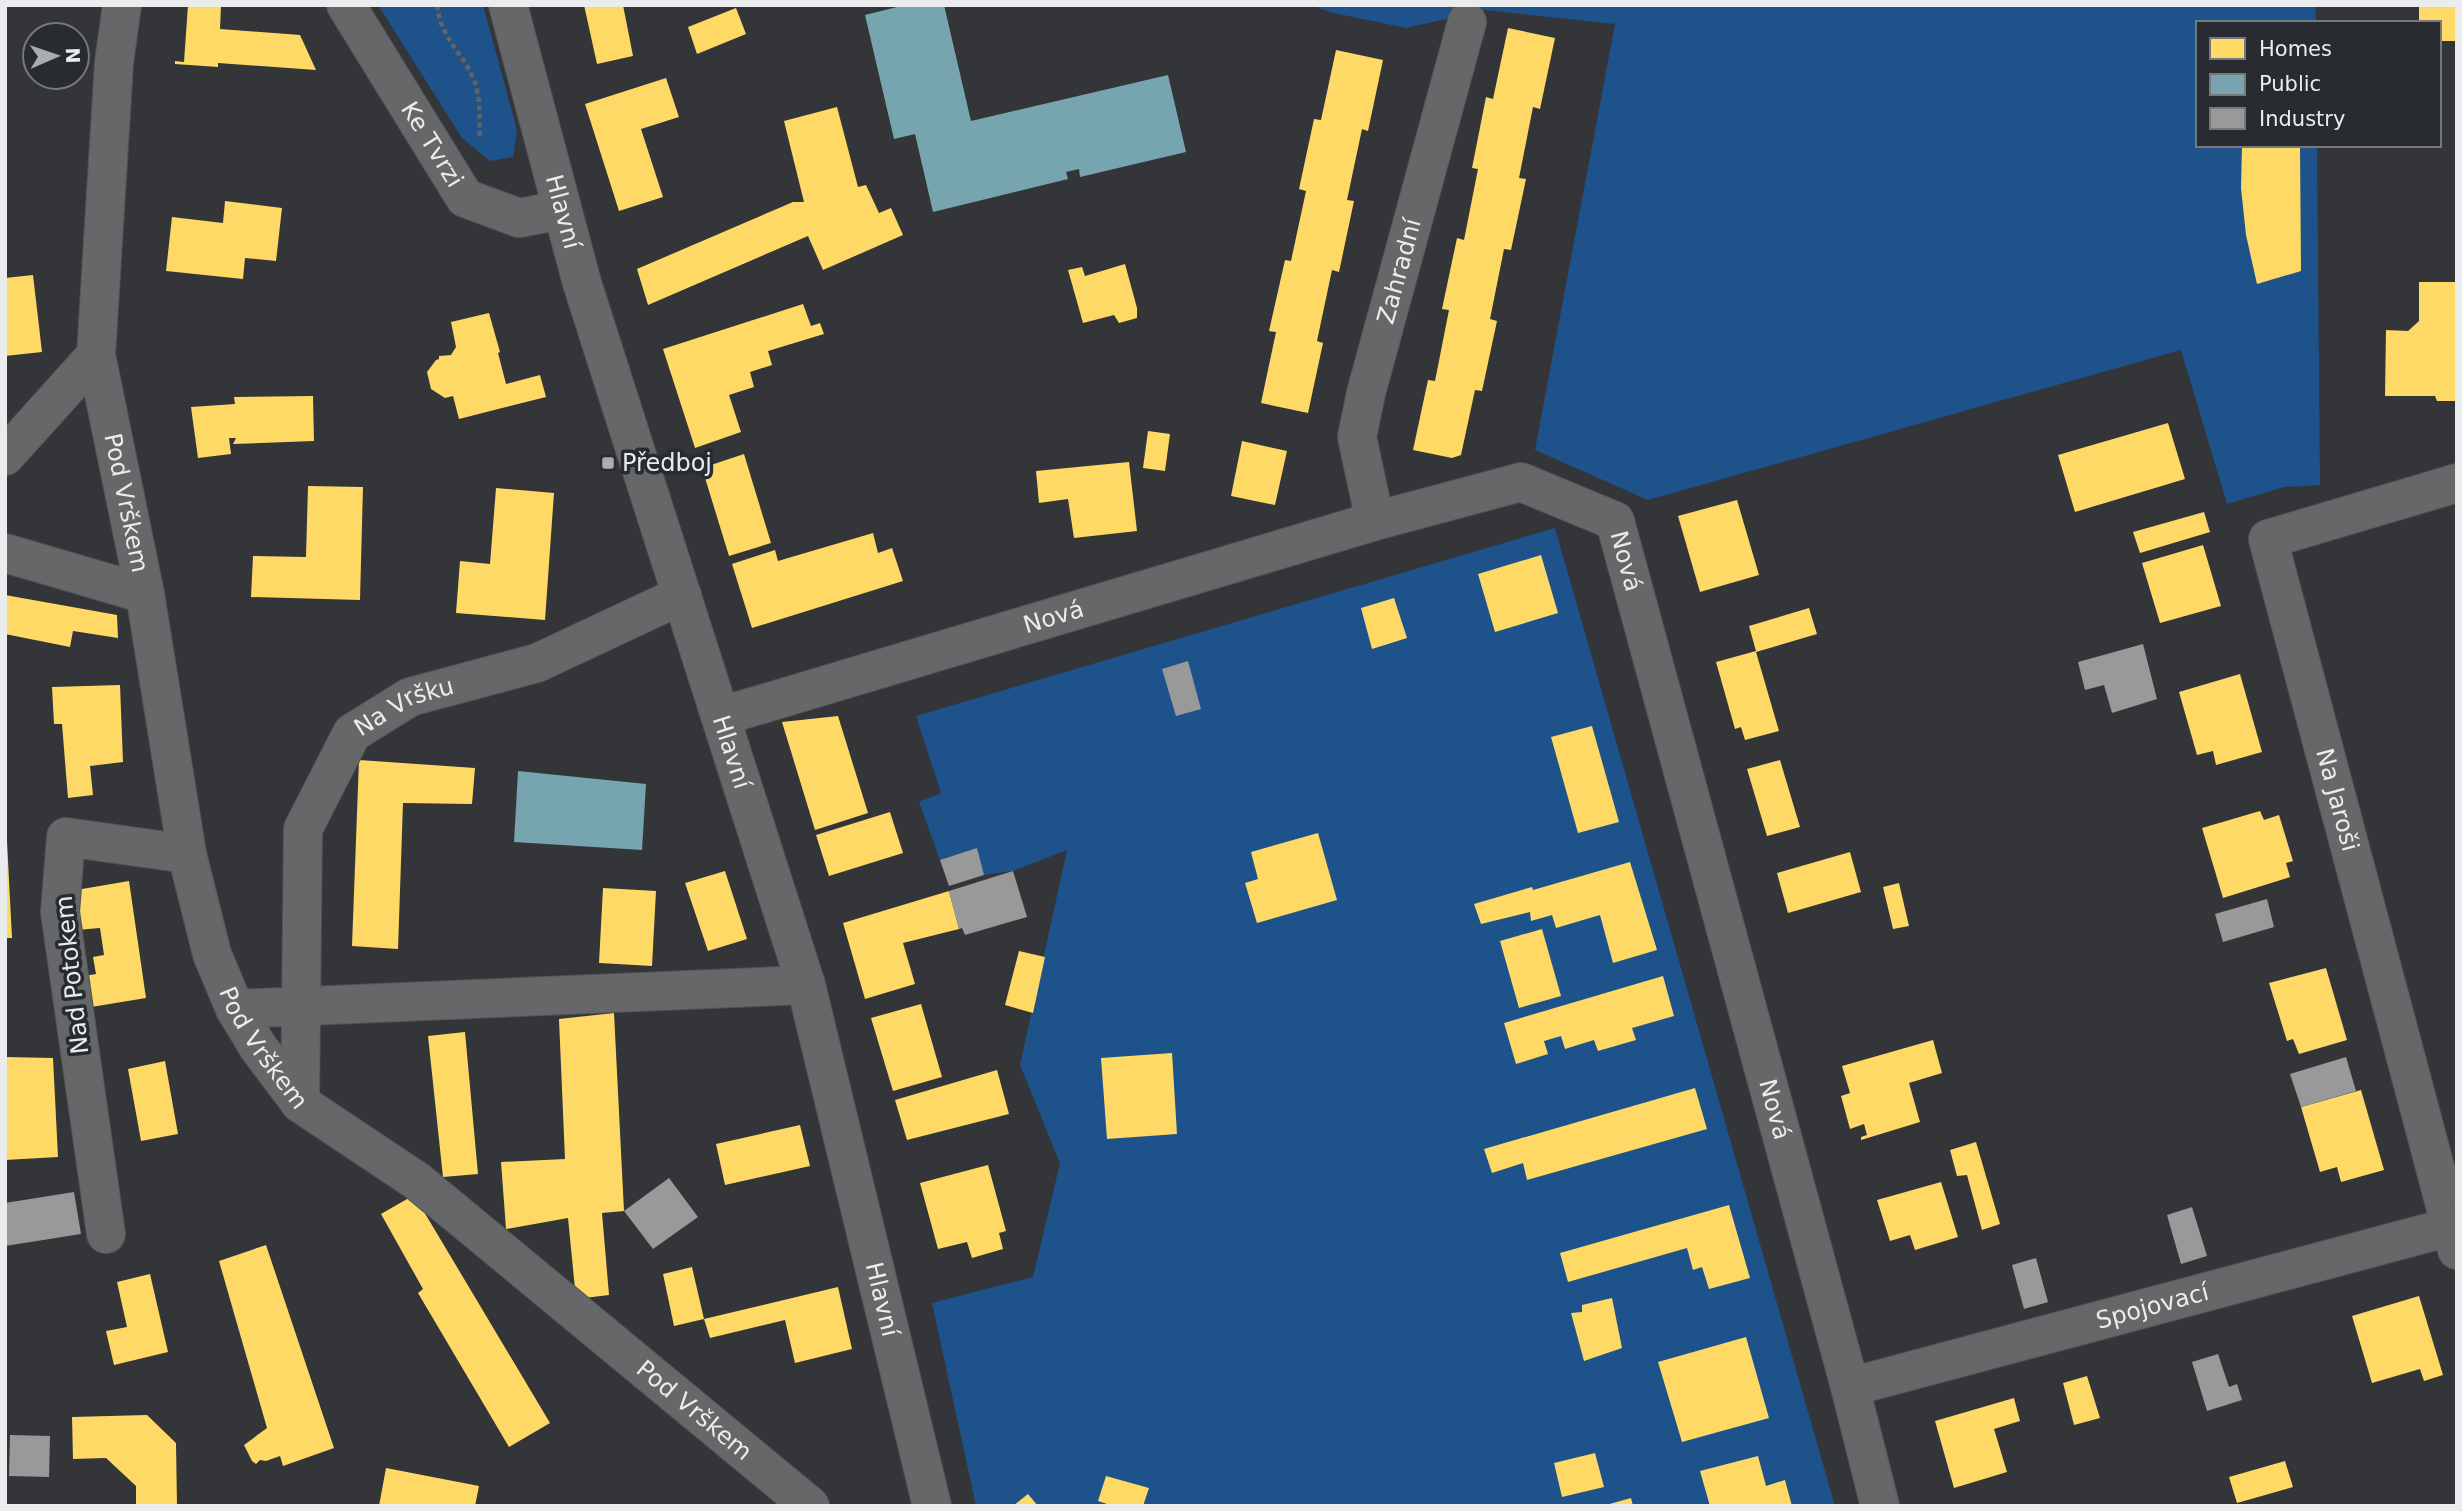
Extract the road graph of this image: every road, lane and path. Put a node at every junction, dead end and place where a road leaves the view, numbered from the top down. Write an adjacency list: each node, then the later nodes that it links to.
1 (122, 5): 8 (street, Pod Vrškem)
2 (346, 5): 6 (street, Ke Tvrzi)
3 (437, 5): 6 (path)
4 (508, 5): 7 (street, Hlavní)
5 (1467, 22): 11 (street, Zahradní)
6 (466, 198): 7 (street, Ke Tvrzi)
7 (562, 210): 14 (street, Hlavní)
8 (96, 355): 9 (street); 13 (street, Pod Vrškem)
9 (5, 456)
10 (2457, 483): 22 (street, Na Jaroši)
11 (1376, 521): 15 (street, Nová); 23 (street, Nová)
12 (5, 553): 13 (street)
13 (145, 594): 16 (street, Pod Vrškem)
14 (682, 596): 15 (street, Hlavní); 18 (street, Na Vršku)
15 (722, 716): 17 (street, Hlavní)
16 (187, 854): 19 (street, Pod Vrškem); 21 (street, Nad Potokem)
17 (806, 985): 18 (street); 25 (street, Hlavní)
18 (302, 1006): 19 (street); 20 (street, Na Vršku)
19 (235, 1009): 20 (street, Pod Vrškem)
20 (300, 1103): 24 (street, Pod Vrškem)
21 (106, 1234)
22 (2455, 1234): 23 (street, Spojovací)
23 (1850, 1387): 26 (street, Nová)
24 (810, 1506)
25 (932, 1506)
26 (1880, 1506)

